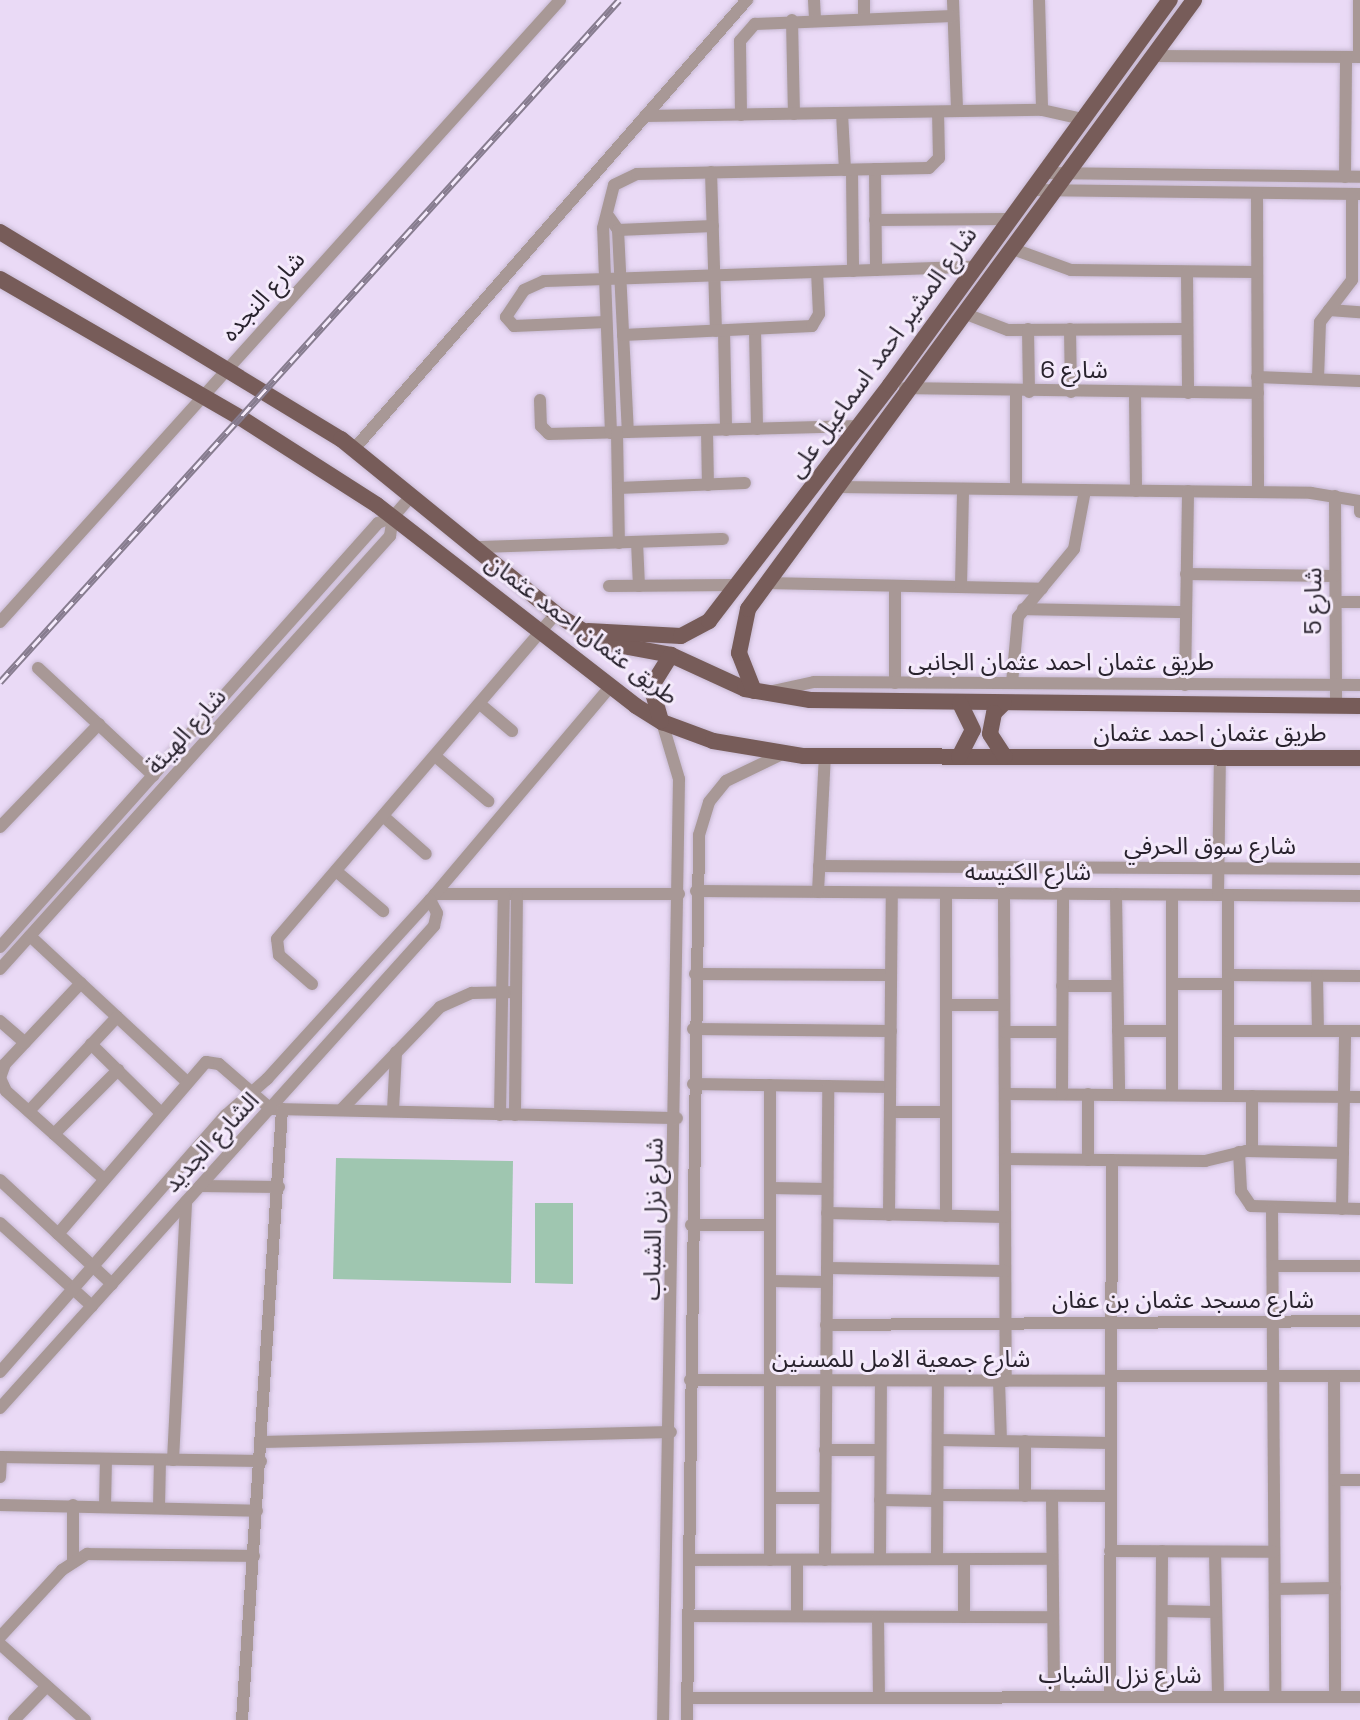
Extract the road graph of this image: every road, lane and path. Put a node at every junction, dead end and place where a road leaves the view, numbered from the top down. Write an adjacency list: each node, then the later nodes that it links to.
1 (560, 0): 66 (street, شارع النجده)
2 (747, 0): 22 (street)
3 (814, 0): 13 (street)
4 (864, 0): 11 (street)
5 (953, 0): 10 (street)
6 (1039, 0): 16 (street)
7 (1170, 0): 23 (main road, شارع المشير احمد اسماعيل على)
8 (1194, 0): 14 (main road, شارع المشير احمد اسماعيل على)
9 (1359, 0): 15 (street)
10 (953, 16): 11 (street); 17 (street)
11 (864, 18): 13 (street)
12 (792, 20): 13 (street); 20 (street); 21 (street)
13 (815, 20)
14 (1153, 56): 15 (street); 28 (main road, شارع المشير احمد اسماعيل على)
15 (1355, 57): 30 (street)
16 (1042, 110): 17 (street); 23 (street)
17 (957, 111): 18 (street)
18 (938, 112): 19 (street); 24 (street)
19 (842, 113): 20 (street); 25 (street)
20 (794, 114): 21 (street)
21 (741, 115): 22 (street)
22 (645, 116): 50 (street)
23 (1083, 119): 27 (main road, شارع المشير احمد اسماعيل على)
24 (875, 169): 25 (street); 39 (street)
25 (848, 170): 26 (street); 46 (street)
26 (711, 172): 37 (street); 40 (street)
27 (1044, 173): 28 (street); 32 (main road, شارع المشير احمد اسماعيل على)
28 (1067, 176): 29 (street); 33 (main road, شارع المشير احمد اسماعيل على)
29 (1303, 177): 30 (street); 35 (street)
30 (1345, 177): 31 (street)
31 (1360, 177)
32 (1031, 190): 33 (street); 38 (main road, شارع المشير احمد اسماعيل على)
33 (1054, 192): 34 (street); 43 (main road, شارع المشير احمد اسماعيل على)
34 (1257, 193): 35 (street); 49 (street)
35 (1303, 194): 36 (street)
36 (1356, 194): 56 (street)
37 (609, 217): 41 (street); 53 (street)
38 (1010, 219): 39 (street); 44 (main road, شارع المشير احمد اسماعيل على)
39 (875, 220): 45 (street)
40 (713, 226): 41 (street); 51 (street)
41 (618, 230): 54 (street)
42 (0, 232): 66 (main road, طريق عثمان احمد عثمان)
43 (1013, 249): 48 (street); 58 (main road, شارع المشير احمد اسماعيل على)
44 (974, 267): 45 (street); 70 (main road, شارع المشير احمد اسماعيل على)
45 (876, 270): 46 (street)
46 (853, 271): 47 (street)
47 (817, 272): 51 (street); 63 (street)
48 (1187, 272): 49 (street); 62 (street)
49 (1257, 272): 67 (street)
50 (506, 276): 55 (street); 84 (street)
51 (714, 276): 54 (street); 64 (street)
52 (0, 279): 77 (main road, طريق عثمان احمد عثمان)
53 (605, 279): 54 (street); 55 (street); 59 (street)
54 (621, 279): 65 (street)
55 (524, 290): 59 (street)
56 (1329, 310): 57 (street); 68 (street)
57 (1360, 312)
58 (966, 314): 60 (street); 71 (main road, شارع المشير احمد اسماعيل على)
59 (606, 322): 83 (street)
60 (1028, 329): 61 (street); 72 (street)
61 (1070, 329): 62 (street); 73 (street)
62 (1187, 329): 75 (street)
63 (755, 330): 64 (street); 80 (street)
64 (720, 331): 65 (street); 82 (street)
65 (623, 335): 83 (street)
66 (227, 368): 77 (street, شارع النجده); 84 (main road, طريق عثمان احمد عثمان)
67 (1257, 377): 68 (street); 76 (street)
68 (1318, 379): 69 (street)
69 (1360, 381)
70 (890, 385): 71 (street, شارع 6); 79 (main road, شارع المشير احمد اسماعيل على)
71 (912, 389): 72 (street, شارع 6); 87 (main road, شارع المشير احمد اسماعيل على)
72 (1023, 392): 73 (street, شارع 6); 90 (street)
73 (1071, 392): 74 (street, شارع 6)
74 (1135, 392): 75 (street, شارع 6); 92 (street)
75 (1188, 393): 76 (street, شارع 6)
76 (1258, 393): 94 (street)
77 (202, 395): 97 (main road, طريق عثمان احمد عثمان); 118 (street, شارع النجده)
78 (540, 400): 83 (street)
79 (859, 426): 80 (street); 107 (main road, شارع المشير احمد اسماعيل على)
80 (757, 429): 82 (street)
81 (707, 430): 82 (street); 83 (street); 86 (street)
82 (726, 430)
83 (619, 433): 88 (street)
84 (347, 444): 95 (main road, طريق عثمان احمد عثمان); 97 (main road)
85 (745, 483): 86 (street)
86 (708, 485): 88 (street)
87 (838, 487): 89 (street); 106 (main road, شارع المشير احمد اسماعيل على)
88 (618, 488): 102 (street)
89 (963, 489): 90 (street); 111 (street)
90 (1016, 489): 91 (street)
91 (1085, 490): 92 (street); 112 (street)
92 (1136, 491): 93 (street)
93 (1188, 491): 94 (street); 104 (street)
94 (1258, 492): 96 (street)
95 (412, 495): 99 (street, شارع الهيئة); 103 (main road, طريق عثمان احمد عثمان)
96 (1335, 496): 98 (street); 105 (street, شارع 5)
97 (377, 505): 99 (main road, طريق عثمان احمد عثمان)
98 (1360, 512)
99 (393, 517): 120 (main road, طريق عثمان احمد عثمان); 145 (street, شارع الهيئة); 148 (street, شارع الهيئة)
100 (723, 539): 101 (street)
101 (637, 542): 102 (street); 109 (street)
102 (619, 543): 103 (street)
103 (479, 547): 117 (main road, طريق عثمان احمد عثمان)
104 (1186, 574): 105 (street); 116 (street)
105 (1335, 576): 113 (street, شارع 5)
106 (766, 583): 110 (street); 129 (main road, شارع المشير احمد اسماعيل على)
107 (737, 585): 109 (street); 119 (main road, شارع المشير احمد اسماعيل على)
108 (609, 586): 109 (street)
109 (639, 586)
110 (895, 586): 111 (street); 123 (street)
111 (961, 587): 112 (street)
112 (1042, 589): 115 (street)
113 (1335, 602): 114 (street); 126 (street, شارع 5)
114 (1360, 602)
115 (1023, 609): 116 (street); 124 (street)
116 (1186, 612): 125 (street)
117 (556, 614): 119 (main road, طريق عثمان احمد عثمان); 120 (street)
118 (0, 622)
119 (578, 630): 121 (main road, طريق عثمان احمد عثمان)
120 (541, 631): 128 (main road, طريق عثمان احمد عثمان); 132 (street)
121 (671, 655): 129 (main road, طريق عثمان احمد عثمان); 135 (main road)
122 (38, 668): 136 (street)
123 (895, 683): 124 (street, طريق عثمان احمد عثمان الجانبى); 129 (street, طريق عثمان احمد عثمان الجانبى)
124 (1012, 683): 125 (street, طريق عثمان احمد عثمان الجانبى)
125 (1185, 685): 126 (street, طريق عثمان احمد عثمان الجانبى)
126 (1336, 685): 127 (street, طريق عثمان احمد عثمان الجانبى); 133 (street, شارع 5)
127 (1360, 685)
128 (610, 687): 135 (main road, طريق عثمان احمد عثمان); 170 (street, الشارع الجديد)
129 (759, 692): 130 (main road, طريق عثمان احمد عثمان)
130 (960, 703): 131 (main road, طريق عثمان احمد عثمان); 141 (main road)
131 (1004, 703): 133 (main road, طريق عثمان احمد عثمان); 142 (main road)
132 (480, 704): 137 (street); 139 (street)
133 (1336, 706): 134 (main road, طريق عثمان احمد عثمان)
134 (1360, 706)
135 (662, 722): 138 (main road, طريق عثمان احمد عثمان); 162 (street, شارع نزل الشباب)
136 (99, 724): 145 (street); 150 (street)
137 (512, 731)
138 (782, 754): 140 (main road, طريق عثمان احمد عثمان); 158 (street, شارع نزل الشباب)
139 (435, 756): 146 (street); 149 (street)
140 (825, 756): 141 (main road, طريق عثمان احمد عثمان); 154 (street)
141 (959, 757): 142 (main road, طريق عثمان احمد عثمان)
142 (1005, 757): 143 (main road, طريق عثمان احمد عثمان)
143 (1220, 758): 144 (main road, طريق عثمان احمد عثمان); 155 (street)
144 (1360, 758)
145 (154, 776): 147 (street, شارع الهيئة)
146 (488, 801)
147 (131, 802): 148 (street); 152 (street, شارع الهيئة)
148 (143, 812): 153 (street, شارع الهيئة)
149 (383, 816): 151 (street); 157 (street)
150 (0, 827)
151 (426, 854)
152 (82, 856): 153 (street); 173 (street, شارع الهيئة)
153 (93, 866): 172 (street, شارع الهيئة)
154 (819, 866): 155 (street, شارع سوق الحرفي); 159 (street)
155 (1218, 868): 156 (street, شارع سوق الحرفي); 168 (street)
156 (1360, 869)
157 (336, 871): 171 (street); 181 (street)
158 (696, 891): 159 (street, شارع الكنيسه); 175 (street, شارع نزل الشباب)
159 (818, 892): 160 (street, شارع الكنيسه)
160 (892, 893): 161 (street, شارع الكنيسه); 176 (street)
161 (946, 893): 163 (street, شارع الكنيسه); 187 (street)
162 (679, 894): 166 (street); 229 (street, شارع نزل الشباب)
163 (1004, 894): 164 (street, شارع الكنيسه); 188 (street)
164 (1063, 894): 165 (street, شارع الكنيسه); 183 (street)
165 (1116, 894): 167 (street, شارع الكنيسه); 184 (street)
166 (510, 895): 170 (street); 185 (street); 186 (street)
167 (1172, 895): 168 (street, شارع الكنيسه); 182 (street)
168 (1223, 895): 169 (street, شارع الكنيسه); 179 (street)
169 (1360, 896)
170 (433, 897): 210 (street, الشارع الجديد); 220 (street, الشارع الجديد)
171 (383, 911)
172 (30, 936): 174 (street, شارع الهيئة); 180 (street)
173 (0, 947)
174 (0, 969)
175 (695, 974): 176 (street); 191 (street, شارع نزل الشباب)
176 (891, 975): 192 (street)
177 (1317, 976): 178 (street); 179 (street); 196 (street)
178 (1360, 976)
179 (1228, 979): 182 (street); 195 (street)
180 (81, 983): 189 (street); 201 (street)
181 (312, 984)
182 (1172, 984): 194 (street)
183 (1062, 986): 184 (street); 200 (street)
184 (1117, 986): 193 (street)
185 (502, 992): 186 (street); 203 (street); 227 (street)
186 (516, 992): 228 (street)
187 (946, 1005): 188 (street); 226 (street)
188 (1004, 1005): 199 (street)
189 (117, 1017): 202 (street); 205 (street)
190 (0, 1021): 201 (street)
191 (693, 1029): 192 (street); 206 (street, شارع نزل الشباب)
192 (891, 1031): 209 (street)
193 (1118, 1031): 194 (street); 214 (street)
194 (1172, 1031): 215 (street)
195 (1228, 1031): 196 (street); 216 (street)
196 (1318, 1031): 197 (street)
197 (1345, 1031): 198 (street); 218 (street)
198 (1360, 1031)
199 (1005, 1032): 200 (street); 211 (street)
200 (1062, 1032): 212 (street)
201 (25, 1043): 223 (street)
202 (91, 1044): 204 (street); 223 (street)
203 (396, 1052): 221 (street); 222 (street)
204 (118, 1070): 224 (street); 230 (street)
205 (186, 1081): 210 (street); 224 (street)
206 (693, 1084): 207 (street); 250 (street, شارع نزل الشباب)
207 (770, 1085): 208 (street); 240 (street)
208 (828, 1086): 209 (street); 241 (street)
209 (890, 1087): 225 (street)
210 (252, 1092): 220 (street); 254 (street, الشارع الجديد)
211 (1005, 1094): 212 (street); 233 (street)
212 (1062, 1094): 213 (street)
213 (1088, 1094): 214 (street); 234 (street)
214 (1119, 1095): 215 (street)
215 (1172, 1095): 216 (street)
216 (1228, 1096): 217 (street)
217 (1252, 1096): 218 (street); 231 (street)
218 (1344, 1096): 219 (street); 232 (street)
219 (1360, 1097)
220 (277, 1109): 221 (street); 238 (street, الشارع الجديد); 239 (street)
221 (342, 1109): 222 (street)
222 (393, 1110): 227 (street)
223 (29, 1111): 230 (street)
224 (160, 1112): 236 (street)
225 (890, 1112): 226 (street); 247 (street)
226 (946, 1112): 248 (street)
227 (500, 1115): 228 (street)
228 (515, 1115): 229 (street)
229 (677, 1118): 259 (street, شارع نزل الشباب)
230 (54, 1134): 236 (street)
231 (1246, 1151): 232 (street); 235 (street); 243 (street)
232 (1343, 1153): 244 (street)
233 (1005, 1159): 234 (street); 249 (street)
234 (1088, 1160): 235 (street)
235 (1112, 1160): 268 (street)
236 (104, 1179): 253 (street)
237 (0, 1180): 253 (street)
238 (200, 1186): 239 (street); 242 (street, الشارع الجديد)
239 (279, 1187): 287 (street)
240 (770, 1188): 241 (street); 251 (street)
241 (827, 1189): 246 (street)
242 (186, 1201): 263 (street, الشارع الجديد); 293 (street)
243 (1272, 1209): 244 (street); 255 (street)
244 (1342, 1209): 245 (street)
245 (1360, 1209)
246 (827, 1213): 247 (street); 257 (street)
247 (889, 1215): 248 (street)
248 (946, 1216): 249 (street)
249 (1005, 1217): 258 (street)
250 (691, 1225): 251 (street); 260 (street, شارع نزل الشباب)
251 (770, 1225): 261 (street)
252 (3, 1232): 264 (street)
253 (58, 1234): 254 (street)
254 (92, 1266): 263 (street); 264 (street, الشارع الجديد)
255 (1273, 1266): 256 (street); 267 (street)
256 (1360, 1266)
257 (827, 1268): 258 (street); 262 (street)
258 (1005, 1271): 269 (street)
259 (674, 1273): 260 (street); 283 (street, شارع نزل الشباب)
260 (691, 1274): 276 (street, شارع نزل الشباب)
261 (770, 1281): 262 (street); 277 (street)
262 (827, 1282): 270 (street)
263 (112, 1284): 265 (street, الشارع الجديد)
264 (72, 1288): 265 (street); 271 (street, الشارع الجديد)
265 (92, 1306): 282 (street, الشارع الجديد)
266 (1360, 1321): 267 (street, شارع مسجد عثمان بن عفان)
267 (1273, 1322): 268 (street, شارع مسجد عثمان بن عفان); 272 (street)
268 (1111, 1323): 269 (street, شارع مسجد عثمان بن عفان); 275 (street)
269 (1005, 1324): 270 (street, شارع مسجد عثمان بن عفان); 281 (street)
270 (826, 1325): 278 (street)
271 (0, 1372)
272 (1273, 1376): 273 (street, شارع جمعية الامل للمسنين); 275 (street, شارع جمعية الامل للمسنين); 313 (street)
273 (1334, 1376): 274 (street, شارع جمعية الامل للمسنين); 296 (street)
274 (1360, 1376)
275 (1111, 1379): 281 (street, شارع جمعية الامل للمسنين); 288 (street)
276 (690, 1380): 277 (street, شارع جمعية الامل للمسنين); 319 (street, شارع نزل الشباب)
277 (770, 1381): 278 (street, شارع جمعية الامل للمسنين); 301 (street)
278 (826, 1381): 279 (street, شارع جمعية الامل للمسنين); 289 (street)
279 (881, 1381): 280 (street, شارع جمعية الامل للمسنين); 290 (street)
280 (938, 1381): 281 (street, شارع جمعية الامل للمسنين); 284 (street)
281 (1003, 1381): 285 (street)
282 (0, 1408)
283 (671, 1432): 287 (street); 348 (street, شارع نزل الشباب)
284 (938, 1440): 285 (street); 303 (street)
285 (1001, 1441): 286 (street)
286 (1025, 1441): 288 (street); 298 (street)
287 (262, 1442): 294 (street)
288 (1111, 1443): 300 (street)
289 (825, 1450): 290 (street); 302 (street)
290 (880, 1450): 304 (street)
291 (0, 1457): 292 (street); 295 (street)
292 (106, 1459): 293 (street); 307 (street)
293 (166, 1460): 294 (street); 308 (street)
294 (261, 1461): 309 (street)
295 (0, 1477)
296 (1335, 1480): 297 (street); 324 (street)
297 (1360, 1480)
298 (1025, 1496): 299 (street); 303 (street)
299 (1052, 1496): 300 (street); 317 (street)
300 (1110, 1496): 310 (street)
301 (770, 1498): 302 (street); 320 (street)
302 (825, 1498): 322 (street)
303 (937, 1498): 304 (street); 316 (street)
304 (880, 1500): 315 (street)
305 (0, 1505): 306 (street)
306 (73, 1505): 307 (street); 318 (street)
307 (105, 1506): 308 (street)
308 (159, 1507): 309 (street)
309 (257, 1511): 314 (street)
310 (1110, 1551): 311 (street); 338 (street)
311 (1162, 1551): 312 (street); 326 (street)
312 (1215, 1552): 313 (street); 327 (street)
313 (1274, 1552): 325 (street)
314 (254, 1556): 318 (street); 347 (street)
315 (880, 1559): 316 (street); 322 (street)
316 (937, 1559): 323 (street)
317 (1052, 1559): 323 (street); 332 (street)
318 (73, 1560): 333 (street)
319 (689, 1560): 320 (street); 328 (street, شارع نزل الشباب)
320 (770, 1560): 321 (street)
321 (797, 1560): 322 (street); 329 (street)
322 (825, 1560)
323 (964, 1560): 331 (street)
324 (1335, 1588): 325 (street); 342 (street)
325 (1275, 1589): 341 (street)
326 (1162, 1611): 327 (street); 339 (street)
327 (1216, 1612): 340 (street)
328 (688, 1616): 329 (street); 344 (street, شارع نزل الشباب)
329 (797, 1616): 330 (street)
330 (878, 1617): 331 (street); 336 (street)
331 (964, 1617): 332 (street)
332 (1053, 1617): 337 (street)
333 (0, 1637)
334 (0, 1644): 335 (street)
335 (47, 1686): 345 (street); 346 (street)
336 (879, 1697): 337 (street, شارع نزل الشباب); 344 (street, شارع نزل الشباب)
337 (1054, 1697): 338 (street, شارع نزل الشباب)
338 (1110, 1697): 339 (street, شارع نزل الشباب)
339 (1161, 1697): 340 (street, شارع نزل الشباب)
340 (1218, 1697): 341 (street, شارع نزل الشباب)
341 (1275, 1697): 342 (street, شارع نزل الشباب)
342 (1335, 1697): 343 (street, شارع نزل الشباب)
343 (1360, 1697)
344 (687, 1698): 349 (street, شارع نزل الشباب)
345 (14, 1720)
346 (85, 1720)
347 (242, 1720)
348 (663, 1720)
349 (687, 1720)

